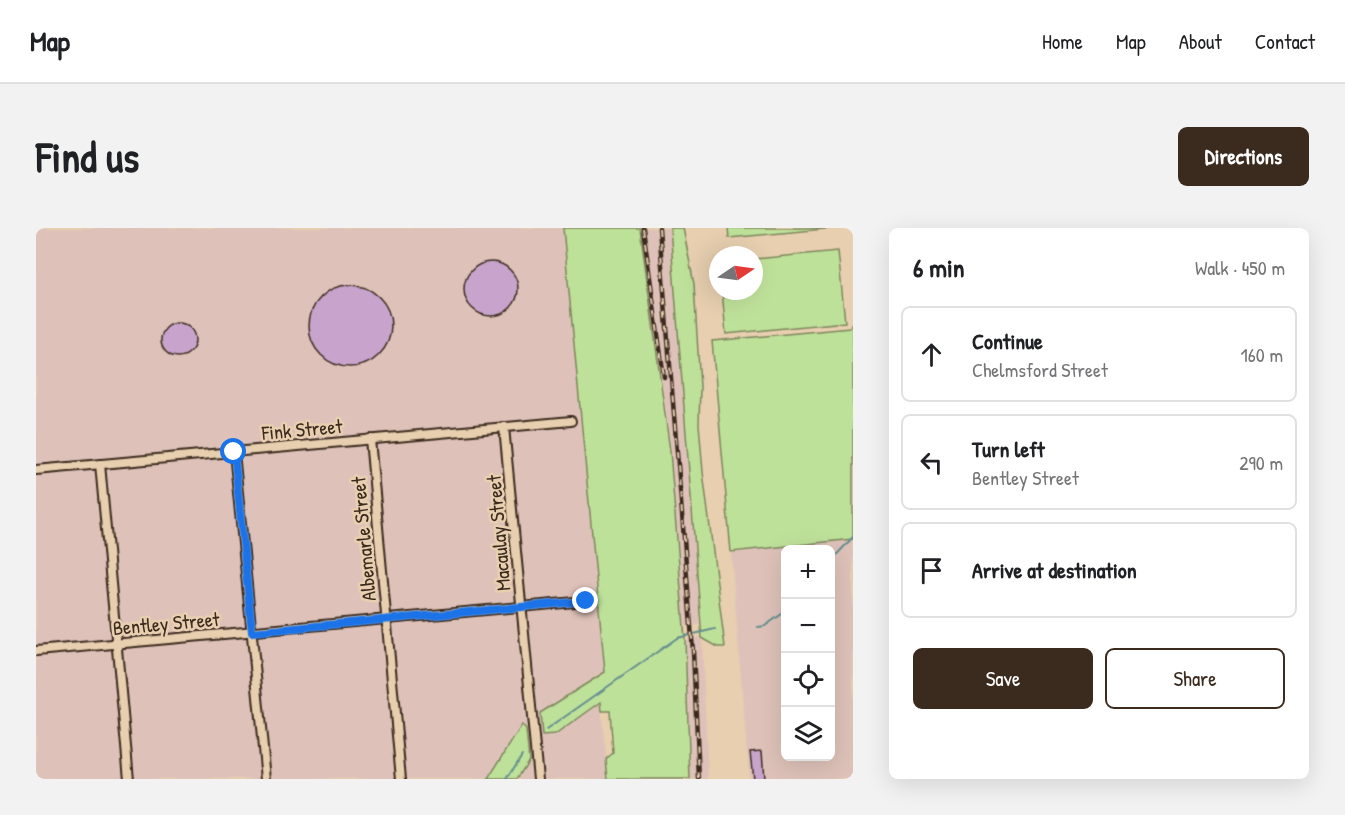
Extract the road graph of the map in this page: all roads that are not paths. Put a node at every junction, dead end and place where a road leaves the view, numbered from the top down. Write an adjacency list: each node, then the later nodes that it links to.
1 (571, 421): 2 (street, Fink Street)
2 (504, 427): 3 (street, Fink Street); 8 (street, Macaulay Street)
3 (370, 440): 4 (street, Fink Street); 9 (street, Albemarle Street)
4 (234, 452): 5 (street, Fink Street); 10 (street)
5 (100, 464): 6 (street, Fink Street); 11 (street)
6 (36, 470)
7 (586, 601): 8 (street, Bentley Street)
8 (521, 607): 9 (street, Bentley Street); 16 (street, Macaulay Street)
9 (386, 620): 10 (street, Bentley Street); 15 (street, Albemarle Street)
10 (252, 632): 11 (street, Bentley Street); 14 (street)
11 (117, 644): 12 (street, Bentley Street); 13 (street)
12 (36, 651)
13 (129, 779)
14 (266, 779)
15 (401, 779)
16 (538, 779)

